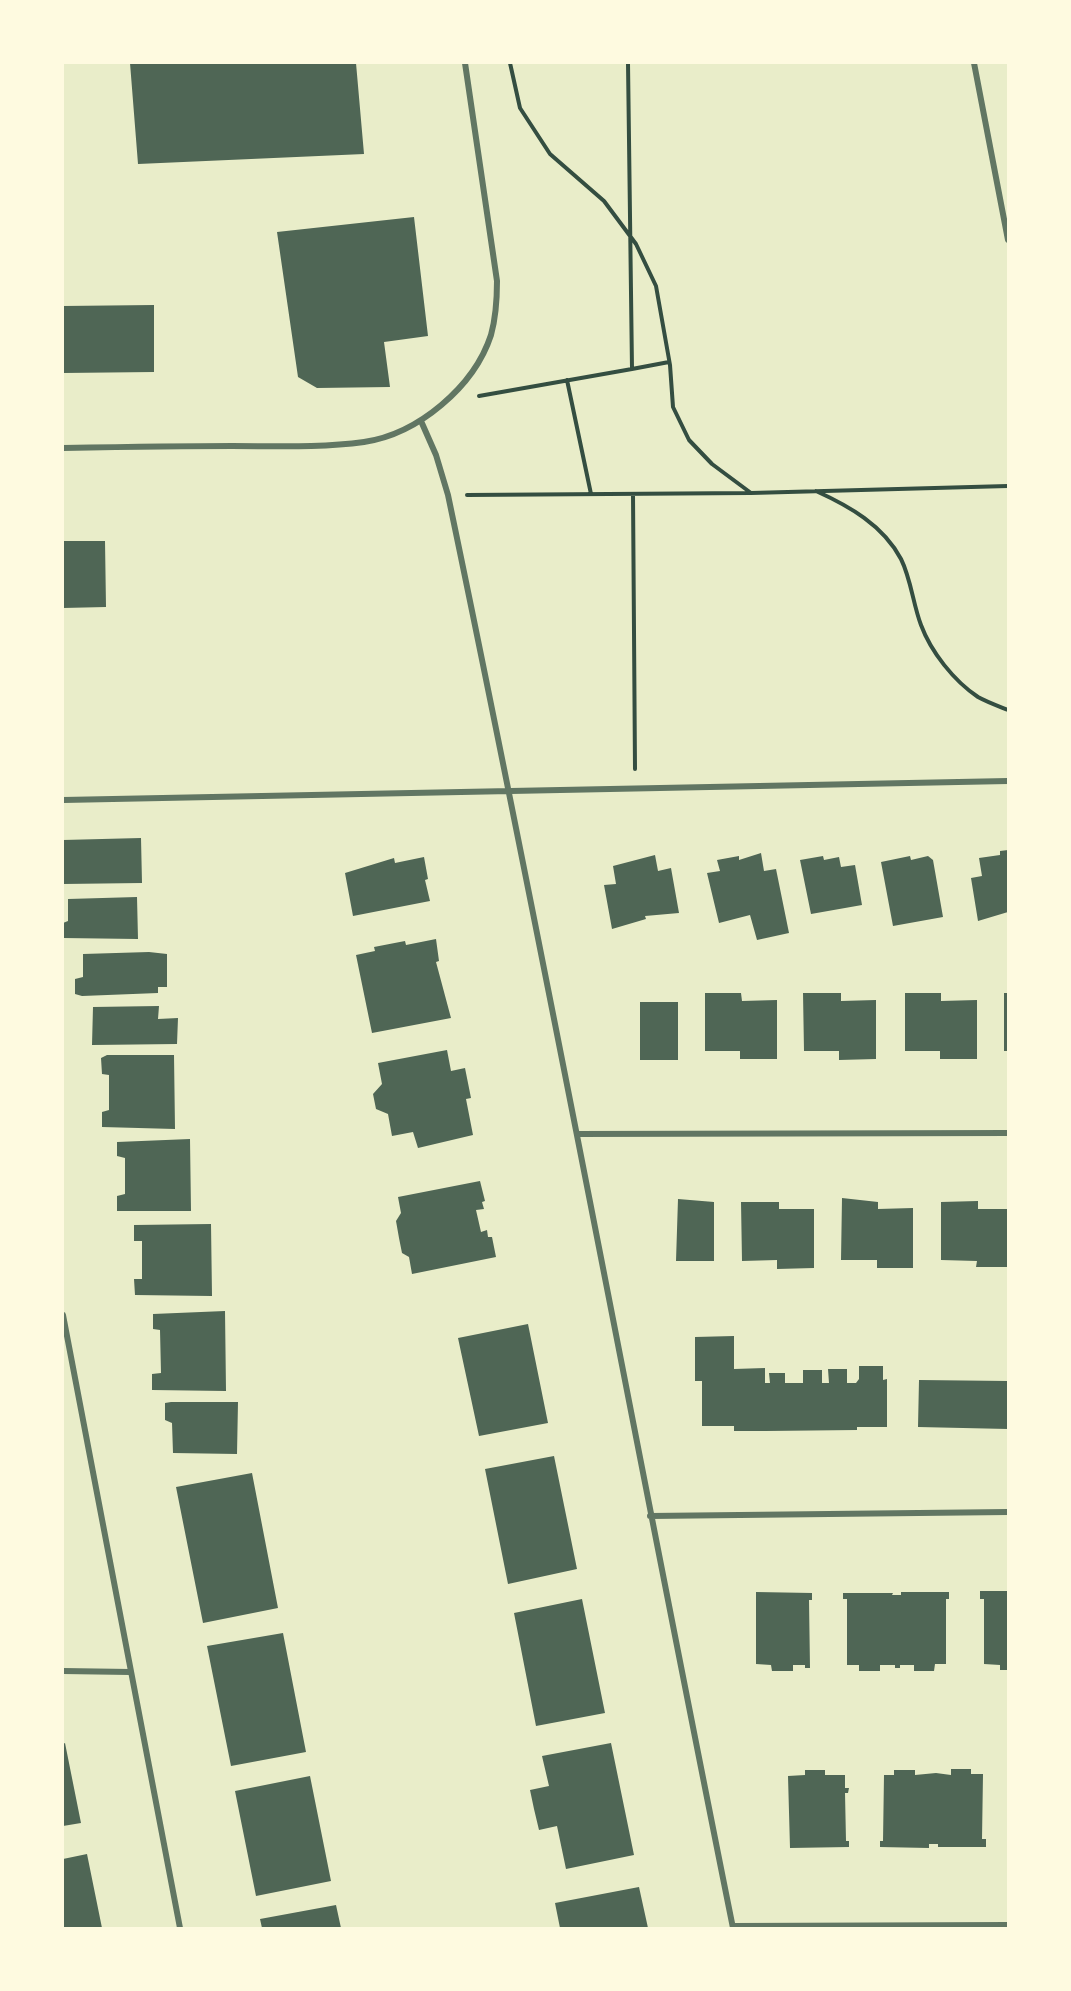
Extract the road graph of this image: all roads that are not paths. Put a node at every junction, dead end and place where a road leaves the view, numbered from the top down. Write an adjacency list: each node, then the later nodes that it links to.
1 (465, 63): 4 (street)
2 (974, 63): 3 (street)
3 (1008, 240)
4 (421, 421): 5 (street); 7 (street)
5 (63, 448)
6 (1008, 781): 7 (street)
7 (510, 789): 8 (street); 10 (street)
8 (63, 800)
9 (1008, 1133): 10 (street)
10 (578, 1134): 13 (street)
11 (63, 1315): 15 (street)
12 (1008, 1512): 13 (street)
13 (650, 1516): 17 (street)
14 (63, 1671): 15 (street)
15 (130, 1672): 18 (street)
16 (1008, 1926): 17 (street)
17 (733, 1927)
18 (180, 1928)

